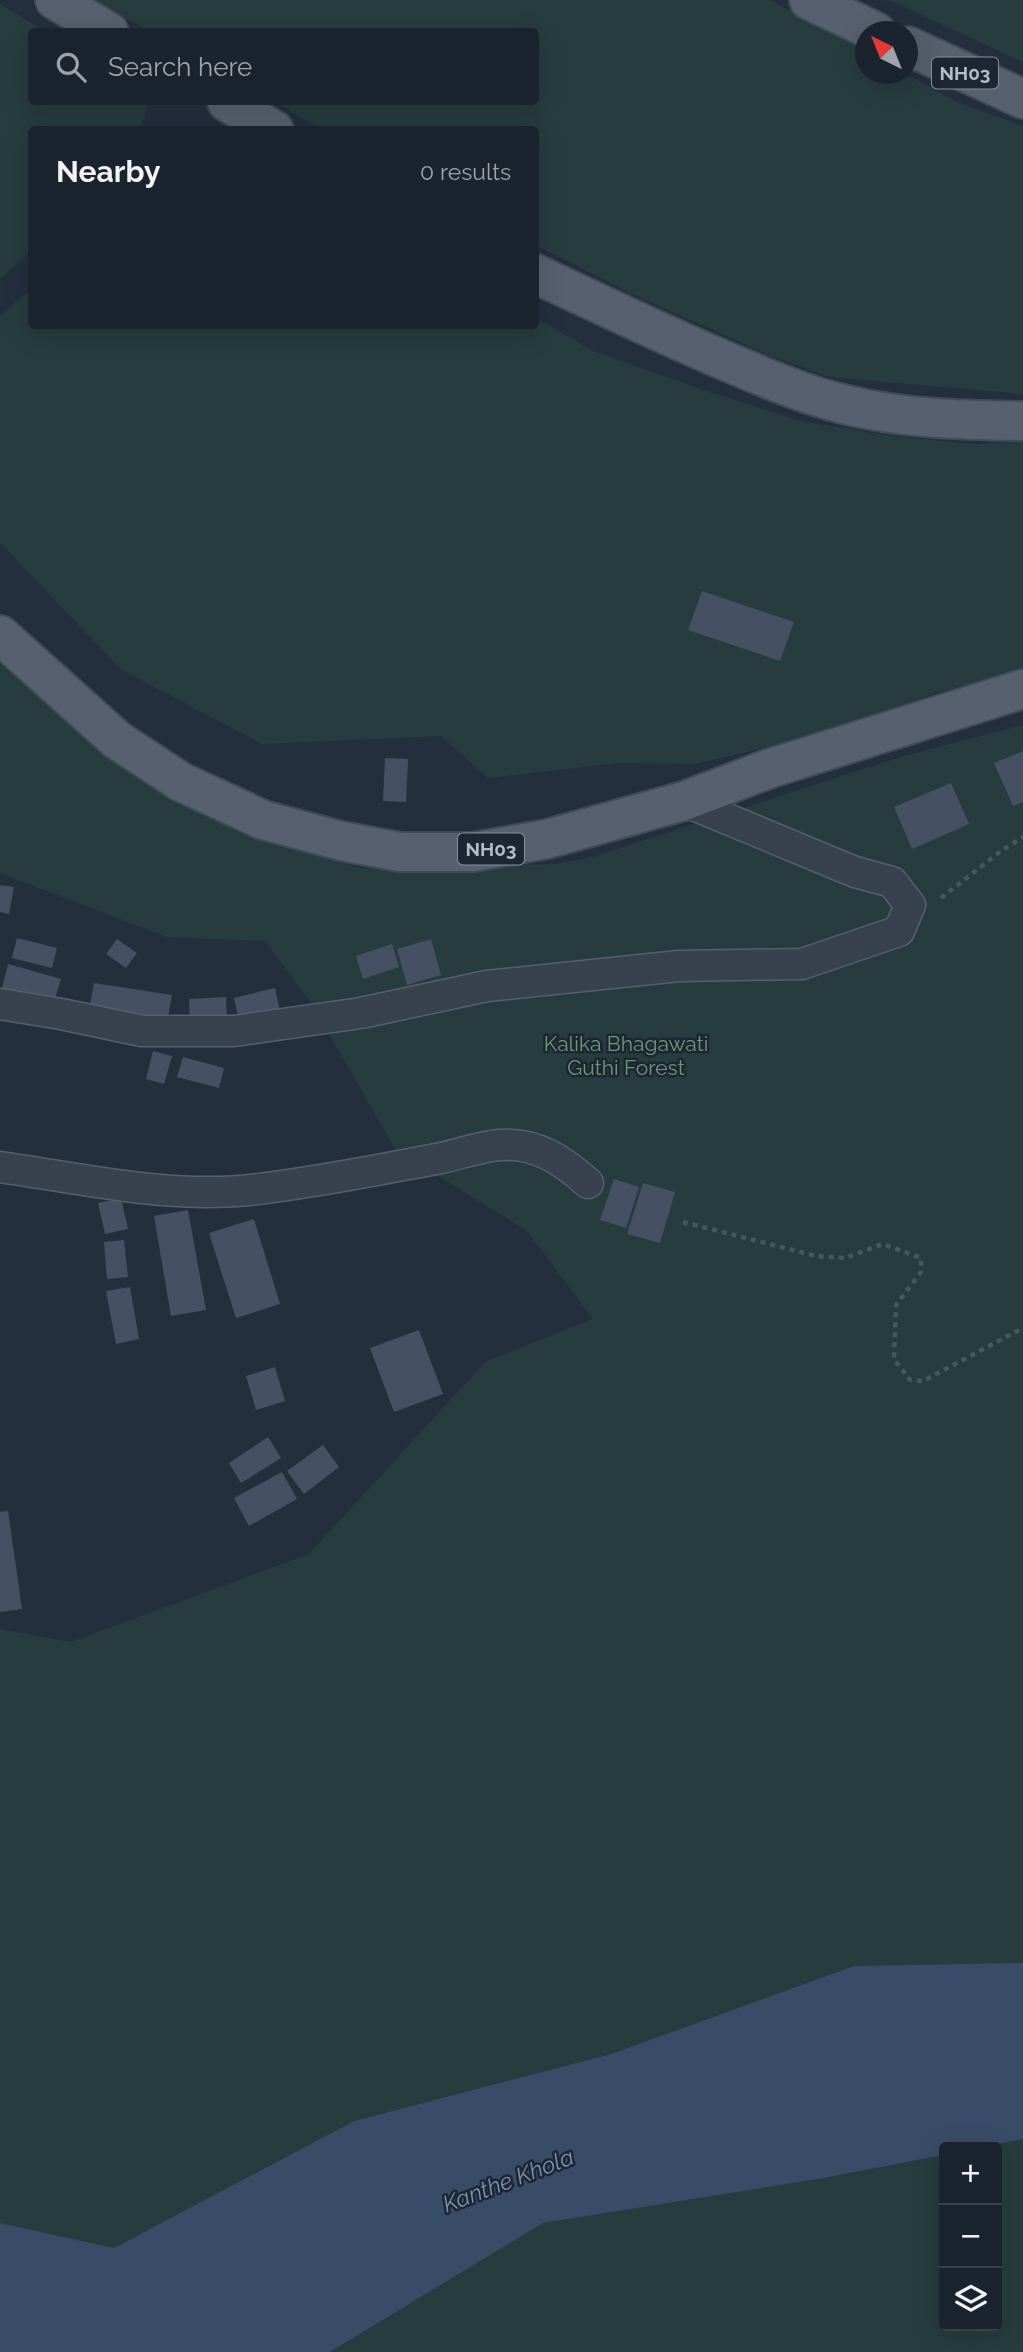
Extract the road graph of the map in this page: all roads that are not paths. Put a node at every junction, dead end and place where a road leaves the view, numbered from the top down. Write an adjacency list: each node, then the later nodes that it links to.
1 (55, 0): 4 (main road)
2 (809, 0): 3 (main road)
3 (855, 22)
4 (101, 28)
5 (918, 51): 6 (main road, NH03)
6 (1023, 99)
7 (231, 105): 8 (main road)
8 (267, 126)
9 (539, 275): 10 (main road)
10 (1023, 421)
11 (0, 635): 13 (main road, NH03)
12 (1023, 689): 13 (main road, NH03)
13 (684, 801): 14 (street)
14 (0, 1004)
15 (0, 1167): 16 (street)
16 (588, 1184)

